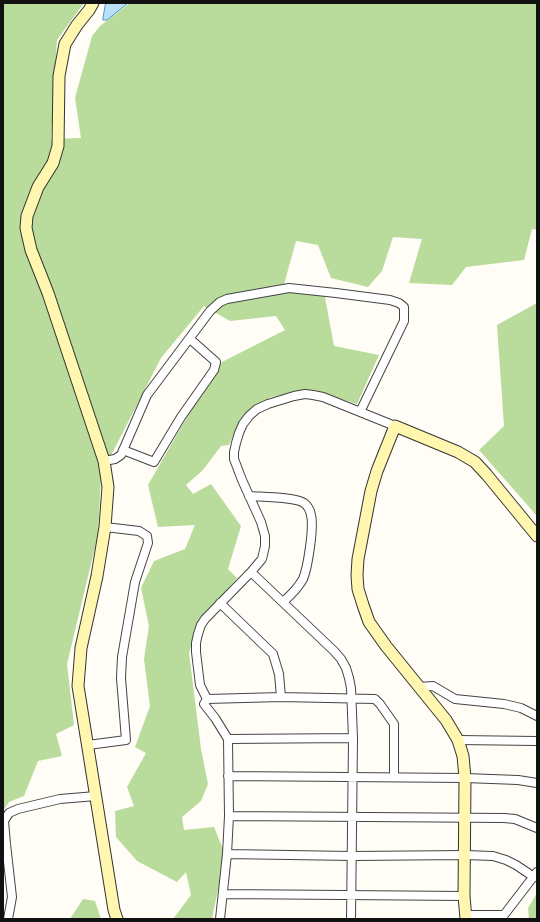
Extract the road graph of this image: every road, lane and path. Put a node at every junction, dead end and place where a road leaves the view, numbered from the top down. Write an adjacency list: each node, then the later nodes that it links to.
1 (93, 3): 6 (street)
2 (190, 339): 3 (street); 5 (street); 5 (street)
3 (360, 412): 4 (street); 7 (street)
4 (395, 426): 9 (street); 13 (street)
5 (123, 450): 6 (street)
6 (104, 461): 8 (street)
7 (249, 496): 10 (street); 11 (street)
8 (105, 527): 22 (street); 22 (street)
9 (537, 536)
10 (251, 572): 11 (street); 12 (street)
11 (283, 602): 16 (street)
12 (220, 603): 14 (street); 15 (street)
13 (419, 687): 17 (street); 20 (street)
14 (281, 697): 15 (street); 16 (street)
15 (207, 699): 19 (street)
16 (352, 699): 18 (street); 25 (street)
17 (537, 716)
18 (353, 738): 19 (street); 24 (street)
19 (228, 739): 23 (street)
20 (458, 740): 21 (street); 26 (street)
21 (537, 740)
22 (88, 745): 28 (street)
23 (228, 776): 24 (street); 29 (street)
24 (352, 776): 25 (street); 30 (street)
25 (394, 777): 26 (street)
26 (466, 778): 27 (street); 31 (street)
27 (537, 783)
28 (96, 796): 42 (street); 43 (street)
29 (229, 816): 30 (street); 33 (street)
30 (351, 816): 31 (street); 35 (street)
31 (465, 817): 32 (street); 34 (street)
32 (537, 828)
33 (228, 854): 35 (street); 37 (street)
34 (465, 855): 35 (street); 36 (street); 39 (street)
35 (352, 856): 38 (street)
36 (535, 874): 41 (street)
37 (223, 894): 38 (street); 44 (street)
38 (351, 895): 39 (street); 45 (street)
39 (464, 896): 40 (street)
40 (466, 917): 41 (street)
41 (505, 917)
42 (8, 919)
43 (117, 919)
44 (220, 919)
45 (351, 919)

